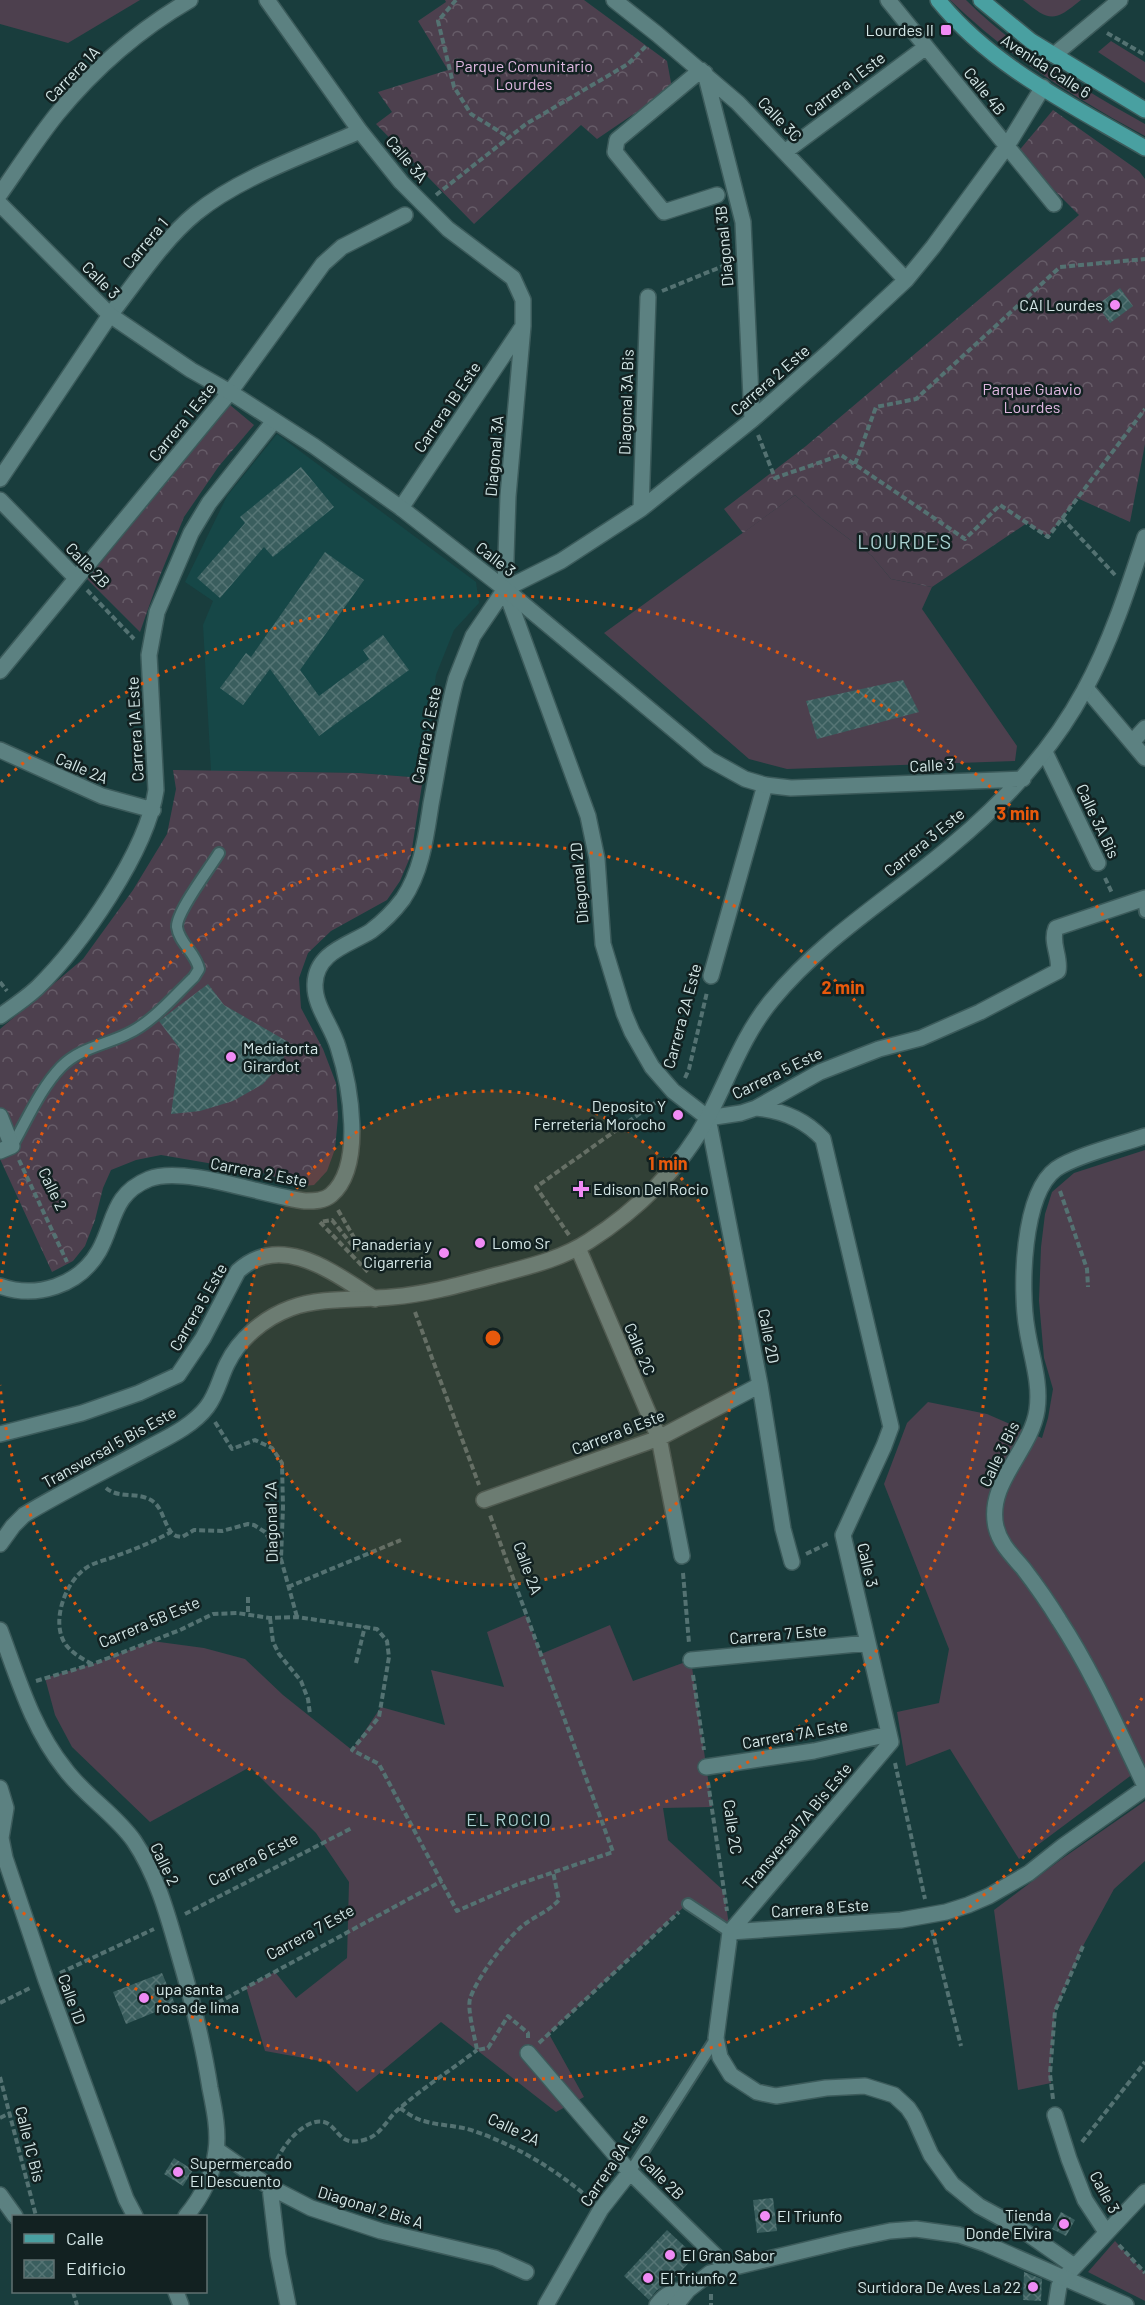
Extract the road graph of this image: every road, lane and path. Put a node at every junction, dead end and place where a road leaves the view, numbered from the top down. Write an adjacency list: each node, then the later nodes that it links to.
1 (190, 0): 22 (street, Carrera 1A)
2 (267, 0): 17 (street, Calle 3A)
3 (456, 0): 18 (path)
4 (614, 0): 10 (street, Calle 3C)
5 (888, 0): 11 (street, Calle 4B)
6 (938, 0): 15 (main road, Avenida Calle 6)
7 (981, 0): 12 (main road, Avenida Calle 6)
8 (1120, 0): 9 (street)
9 (1092, 23): 12 (street); 13 (path)
10 (657, 34): 14 (street, Calle 3C); 18 (path)
11 (926, 47): 19 (street, Calle 4B); 21 (street, Carrera 1 Este)
12 (1054, 55): 16 (main road, Avenida Calle 6)
13 (1145, 55)
14 (703, 72): 21 (street, Calle 3C); 23 (street); 28 (street, Diagonal 3B)
15 (1042, 87): 19 (street, Carrera 2 Este); 20 (main road, Avenida Calle 6)
16 (1145, 110)
17 (360, 131): 26 (street, Calle 3A); 32 (street, Carrera 1)
18 (510, 138): 26 (path)
19 (1006, 146): 25 (street, Calle 4B); 30 (street, Carrera 2 Este)
20 (1145, 148)
21 (786, 151): 30 (street, Calle 3C)
22 (0, 194)
23 (717, 195)
24 (0, 204): 32 (street, Calle 3)
25 (1054, 204)
26 (423, 206): 33 (street, Calle 3A)
27 (405, 215): 34 (street, Carrera 1 Este)
28 (745, 257): 31 (path); 36 (street, Diagonal 3B)
29 (1145, 259): 38 (path)
30 (906, 280): 36 (street, Carrera 2 Este)
31 (648, 297): 42 (street, Diagonal 3A Bis)
32 (110, 315): 34 (street, Calle 3); 39 (street, Carrera 1)
33 (523, 326): 41 (street, Carrera 1B Este); 46 (street, Diagonal 3A)
34 (230, 392): 37 (street, Calle 3); 45 (street, Carrera 1 Este)
35 (1145, 409): 43 (path)
36 (752, 420): 38 (path); 42 (street, Carrera 2 Este)
37 (274, 421): 41 (street, Calle 3); 48 (street, Carrera 1A Este)
38 (855, 464): 43 (path)
39 (0, 479)
40 (0, 500): 45 (street, Calle 2B)
41 (401, 508): 46 (street, Calle 3)
42 (641, 509): 46 (street, Carrera 2 Este)
43 (1062, 518): 47 (path)
44 (1145, 537): 47 (street, Carrera 3 Este)
45 (76, 578): 48 (path, Calle 2B); 49 (street, Carrera 1 Este)
46 (505, 589): 57 (street, Calle 3); 65 (street, Diagonal 2D); 72 (street, Carrera 2 Este)
47 (1127, 589): 50 (street, Carrera 3 Este)
48 (149, 655): 58 (street, Carrera 1A Este)
49 (0, 671)
50 (1086, 688): 52 (street); 54 (street, Carrera 3 Este)
51 (1145, 728): 52 (street)
52 (1132, 742): 55 (street)
53 (0, 750): 58 (street, Calle 2A)
54 (1045, 752): 56 (street, Carrera 3 Este); 60 (street, Calle 3A Bis)
55 (1145, 758)
56 (1023, 779): 57 (street, Calle 3); 68 (street, Carrera 3 Este)
57 (765, 785): 63 (street, Carrera 2A Este)
58 (153, 810): 64 (street, Carrera 1A Este)
59 (219, 853): 70 (lane)
60 (1098, 863): 62 (path, Calle 3A Bis)
61 (1144, 903): 62 (street, Carrera 5 Este)
62 (1118, 907): 66 (street, Carrera 5 Este)
63 (711, 976): 65 (path, Carrera 2A Este)
64 (0, 1016)
65 (673, 1091): 68 (street, Diagonal 2D); 73 (path, Carrera 2A Este)
66 (756, 1108): 68 (street, Carrera 5 Este); 87 (street, Calle 3)
67 (0, 1116): 70 (street)
68 (708, 1118): 73 (street); 80 (street, Calle 2D)
69 (1145, 1136): 71 (street)
70 (6, 1148): 75 (path, Calle 2)
71 (1048, 1176): 77 (path); 108 (street, Calle 3 Bis)
72 (330, 1196): 74 (path); 75 (street, Carrera 2 Este)
73 (578, 1248): 78 (street); 83 (street, Calle 2C)
74 (369, 1274)
75 (75, 1277): 76 (street, Carrera 2 Este)
76 (0, 1286)
77 (1088, 1287)
78 (410, 1296): 79 (street); 85 (path, Calle 2A)
79 (375, 1299): 81 (street, Transversal 5 Bis Este); 82 (street, Carrera 5 Este)
80 (760, 1385): 83 (street, Carrera 6 Este); 92 (street, Calle 2D)
81 (206, 1408): 84 (street, Transversal 5 Bis Este); 91 (path, Diagonal 2A)
82 (0, 1434)
83 (659, 1438): 85 (street, Carrera 6 Este); 90 (street, Calle 2C)
84 (97, 1475): 86 (path); 89 (street, Transversal 5 Bis Este)
85 (484, 1500): 111 (path, Calle 2A)
86 (171, 1532): 91 (path); 103 (path)
87 (843, 1535): 92 (path); 100 (street, Calle 3)
88 (402, 1540): 93 (path)
89 (0, 1544)
90 (682, 1556): 101 (path, Calle 2C)
91 (281, 1559): 93 (path, Diagonal 2A)
92 (792, 1562)
93 (288, 1587): 96 (path, Diagonal 2A)
94 (248, 1597): 95 (path)
95 (248, 1615): 97 (path, Carrera 5B Este); 103 (path, Carrera 5B Este)
96 (297, 1617): 97 (path, Carrera 5B Este); 98 (path, Carrera 5B Este)
97 (270, 1618): 105 (path)
98 (365, 1626): 102 (path); 112 (path)
99 (0, 1630): 104 (street, Calle 2)
100 (868, 1643): 101 (street, Carrera 7 Este); 106 (street, Calle 3)
101 (691, 1660): 107 (path, Calle 2C)
102 (356, 1663)
103 (93, 1664): 104 (path, Carrera 5B Este)
104 (21, 1686): 115 (street, Calle 2)
105 (310, 1714)
106 (890, 1738): 107 (street, Carrera 7A Este); 114 (path); 116 (street, Transversal 7A Bis Este)
107 (706, 1767): 116 (path, Calle 2C)
108 (1145, 1787): 114 (street, Carrera 8 Este)
109 (0, 1788): 118 (street, Calle 1D)
110 (352, 1828): 115 (path, Carrera 6 Este)
111 (553, 1872): 112 (path); 123 (path)
112 (441, 1881): 120 (path, Carrera 7 Este)
113 (688, 1904): 116 (lane); 124 (path)
114 (928, 1916): 116 (street, Carrera 8 Este); 122 (path)
115 (170, 1922): 118 (path, Carrera 6 Este); 120 (street, Calle 2)
116 (730, 1932): 121 (street)
117 (1083, 1946): 129 (path)
118 (46, 1980): 119 (path, Carrera 6 Este); 140 (street, Calle 1D)
119 (0, 2002)
120 (197, 2014): 131 (street, Calle 2)
121 (716, 2038): 133 (lane, Carrera 8A Este); 143 (street)
122 (961, 2046)
123 (477, 2050): 124 (path); 127 (path)
124 (528, 2053): 133 (street, Calle 2B)
125 (1145, 2062): 132 (path)
126 (0, 2077): 128 (path, Calle 1C Bis)
127 (399, 2108): 134 (path); 137 (path, Calle 2A)
128 (10, 2114): 130 (path); 139 (path, Calle 1C Bis)
129 (1055, 2115): 132 (street, Calle 3)
130 (0, 2118)
131 (217, 2150): 134 (street, Diagonal 2 Bis A); 141 (street)
132 (1069, 2159): 142 (street, Calle 3)
133 (630, 2172): 137 (street, Carrera 8A Este); 144 (street, Calle 2B)
134 (270, 2187): 145 (street, Diagonal 2 Bis A); 149 (street)
135 (1145, 2192): 142 (street)
136 (0, 2195): 138 (street)
137 (602, 2209): 150 (street, Carrera 8A Este)
138 (14, 2215)
139 (35, 2215)
140 (134, 2215)
141 (187, 2215)
142 (1106, 2232): 143 (street); 146 (path, Calle 3)
143 (1074, 2266): 147 (street)
144 (728, 2268): 147 (street); 148 (street)
145 (526, 2272)
146 (1145, 2273)
147 (1063, 2279): 153 (street); 154 (street)
148 (688, 2290): 151 (street); 152 (street)
149 (288, 2305)
150 (546, 2305)
151 (657, 2305)
152 (676, 2305)
153 (1056, 2305)
154 (1126, 2305)

